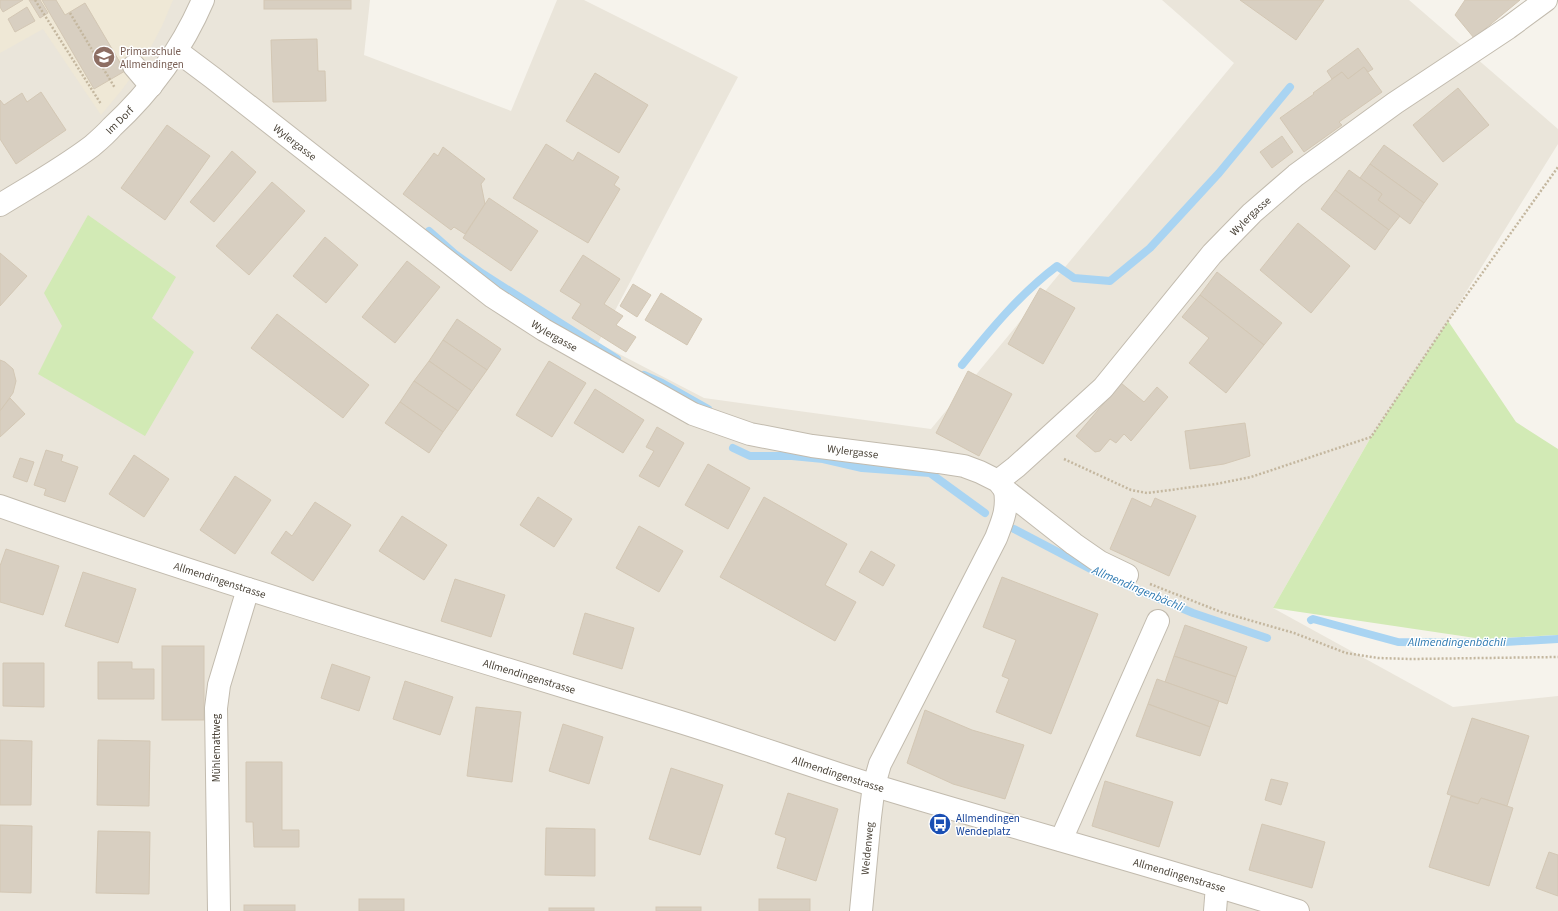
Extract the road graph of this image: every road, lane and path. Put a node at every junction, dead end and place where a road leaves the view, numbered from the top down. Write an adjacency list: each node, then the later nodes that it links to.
1 (35, 0): 9 (path)
2 (203, 0): 5 (street, Im Dorf)
3 (1546, 0): 12 (street, Wylergasse)
4 (70, 13): 8 (path)
5 (177, 51): 7 (street, Im Dorf); 13 (street, Wylergasse)
6 (134, 66): 7 (street)
7 (151, 86): 11 (street, Im Dorf)
8 (117, 92)
9 (102, 107)
10 (1558, 167): 12 (path)
11 (0, 205)
12 (1035, 451): 13 (street, Wylergasse)
13 (1002, 486): 15 (street); 19 (street)
14 (1, 511): 16 (street, Allmendingenstrasse)
15 (1127, 575): 18 (path)
16 (248, 589): 19 (street, Allmendingenstrasse); 22 (street, Mühlemattweg)
17 (1158, 621): 20 (street)
18 (1558, 657)
19 (874, 786): 20 (street, Allmendingenstrasse); 23 (street, Weidenweg)
20 (1061, 840): 21 (street, Allmendingenstrasse)
21 (1217, 886): 24 (street); 25 (street, Allmendingenstrasse)
22 (219, 911)
23 (861, 911)
24 (1215, 911)
25 (1298, 911)

